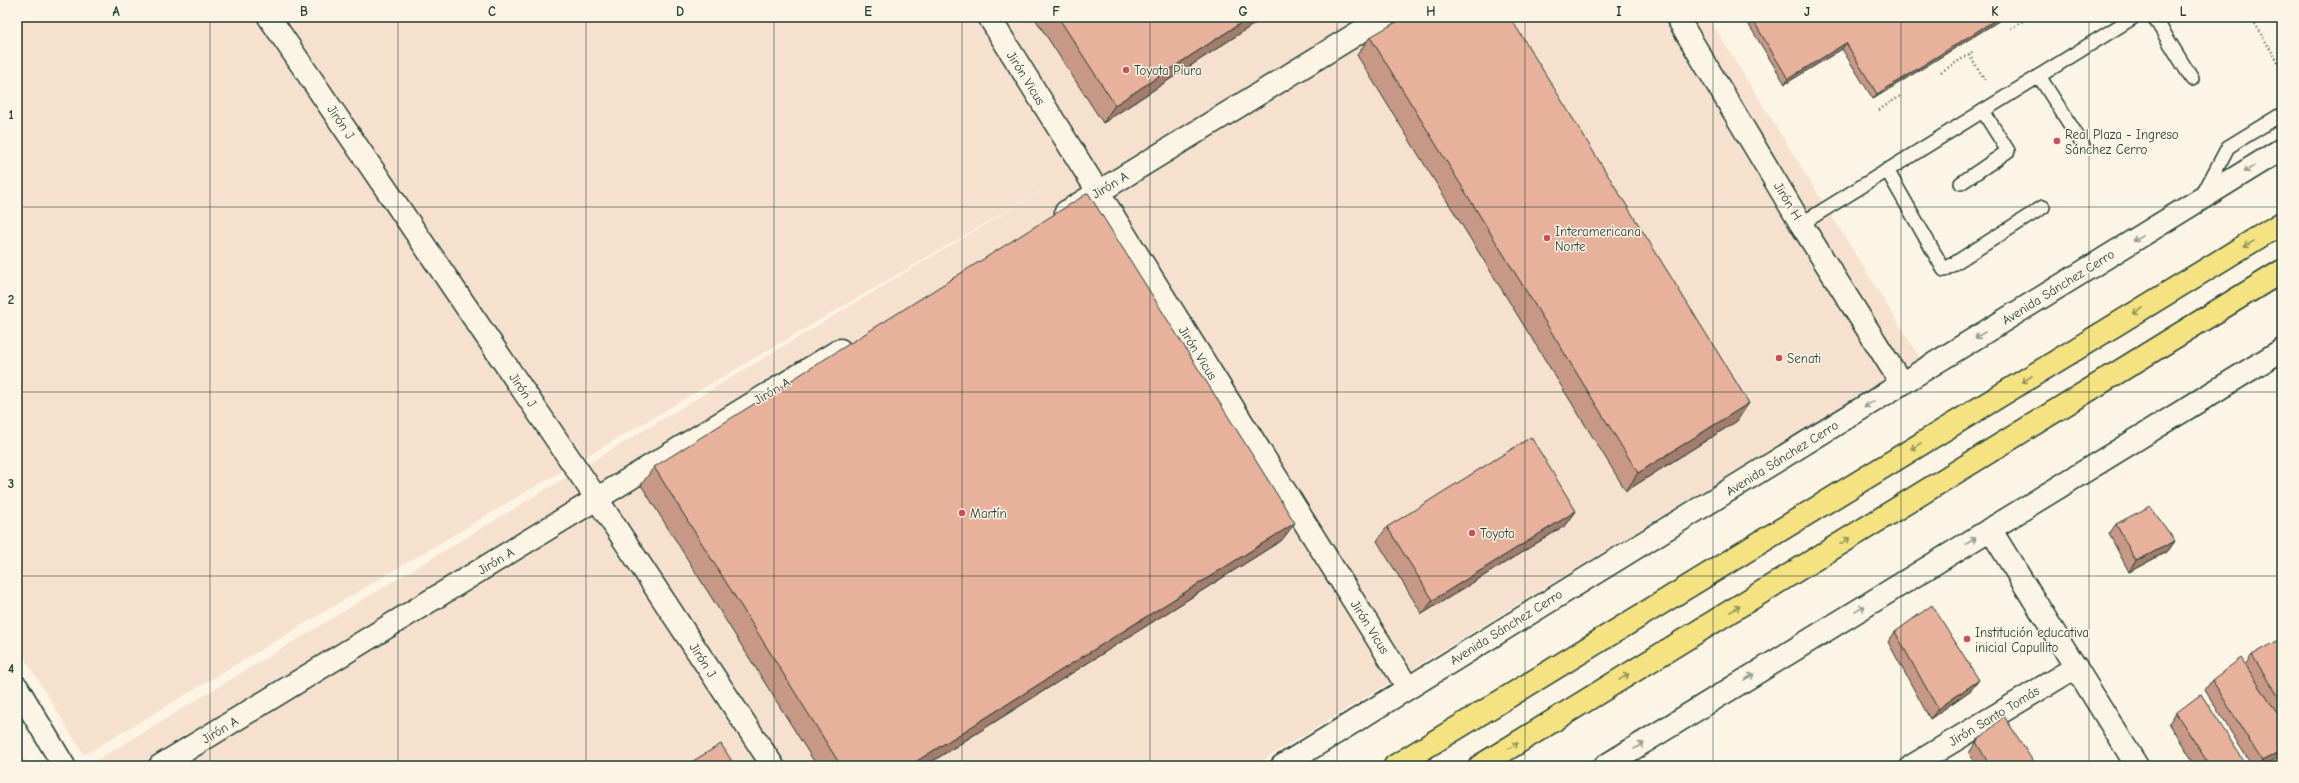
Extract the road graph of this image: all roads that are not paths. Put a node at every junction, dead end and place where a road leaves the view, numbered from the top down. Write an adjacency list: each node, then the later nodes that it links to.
1 (269, 17): 25 (street, Jirón J)
2 (988, 17): 15 (street, Jirón Vicus)
3 (1384, 17): 15 (street, Jirón A)
4 (1677, 17): 20 (street, Jirón H)
5 (2134, 17): 7 (lane)
6 (2154, 17): 8 (lane)
7 (2039, 76): 9 (lane); 11 (lane)
8 (2192, 79)
9 (1983, 111): 13 (lane); 14 (lane)
10 (2282, 114): 16 (lane)
11 (2083, 145)
12 (2282, 149): 16 (street, Avenida Sánchez Cerro, one-way to 16)
13 (1887, 170): 17 (lane); 20 (lane)
14 (1961, 183)
15 (1097, 193): 18 (street, Jirón A); 29 (street, Jirón Vicus)
16 (2200, 200): 24 (street, Avenida Sánchez Cerro, one-way to 24)
17 (2043, 207)
18 (1050, 222)
19 (2282, 223): 34 (main road, one-way to 34)
20 (1801, 224): 24 (street, Jirón H)
21 (2282, 271): 35 (main road, one-way to 21)
22 (861, 338): 25 (street, Jirón A)
23 (2282, 350): 26 (street)
24 (1902, 384): 29 (street, Avenida Sánchez Cerro, one-way to 29)
25 (597, 499): 31 (street, Jirón A); 32 (street, Jirón J)
26 (1990, 529): 27 (street); 36 (street, one-way to 26)
27 (2076, 667): 37 (street, Jirón Santo Tomás); 38 (street)
28 (17, 688): 30 (street)
29 (1408, 688): 33 (street, Avenida Sánchez Cerro)
30 (64, 766)
31 (160, 766)
32 (773, 766)
33 (1282, 766)
34 (1395, 766)
35 (1480, 766)
36 (1606, 766)
37 (1912, 766)
38 (2138, 766)

